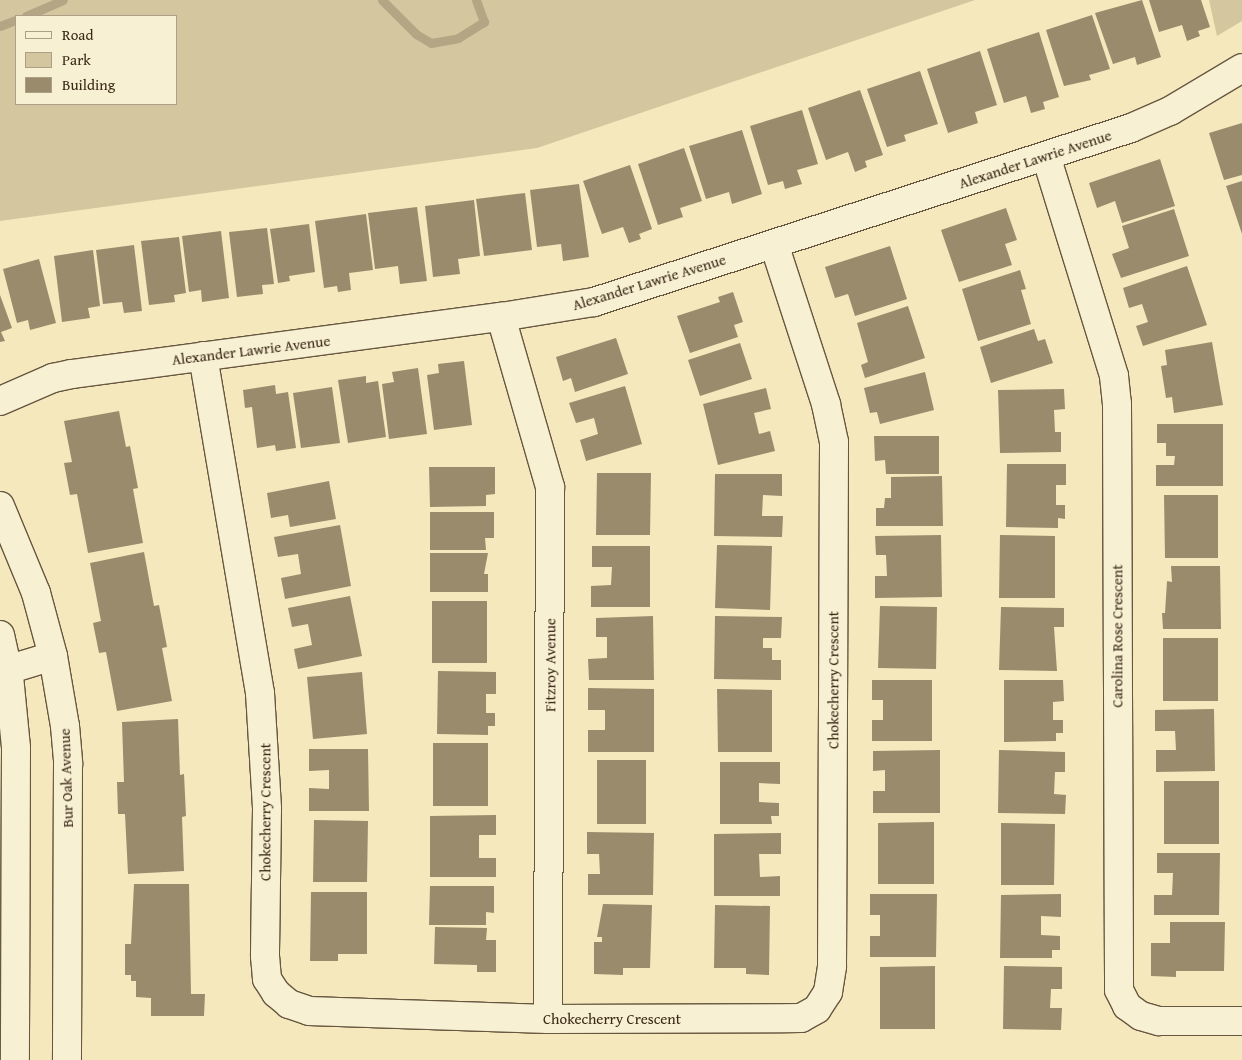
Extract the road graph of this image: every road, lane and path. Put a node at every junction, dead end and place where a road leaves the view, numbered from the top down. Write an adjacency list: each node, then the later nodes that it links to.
1 (1242, 68): 2 (street, Alexander Lawrie Avenue)
2 (1046, 156): 3 (street, Alexander Lawrie Avenue); 13 (street, Carolina Rose Crescent)
3 (774, 244): 4 (street, Alexander Lawrie Avenue); 12 (street, Chokecherry Crescent)
4 (501, 318): 5 (street, Alexander Lawrie Avenue); 12 (street, Fitzroy Avenue)
5 (203, 356): 6 (street, Alexander Lawrie Avenue); 12 (street, Chokecherry Crescent)
6 (0, 401)
7 (0, 506): 9 (street, Bur Oak Avenue)
8 (0, 635): 10 (street)
9 (53, 656): 10 (street); 15 (street, Bur Oak Avenue)
10 (4, 670): 11 (street)
11 (8, 902): 14 (street)
12 (548, 1020)
13 (1242, 1022)
14 (15, 1060)
15 (67, 1060)

